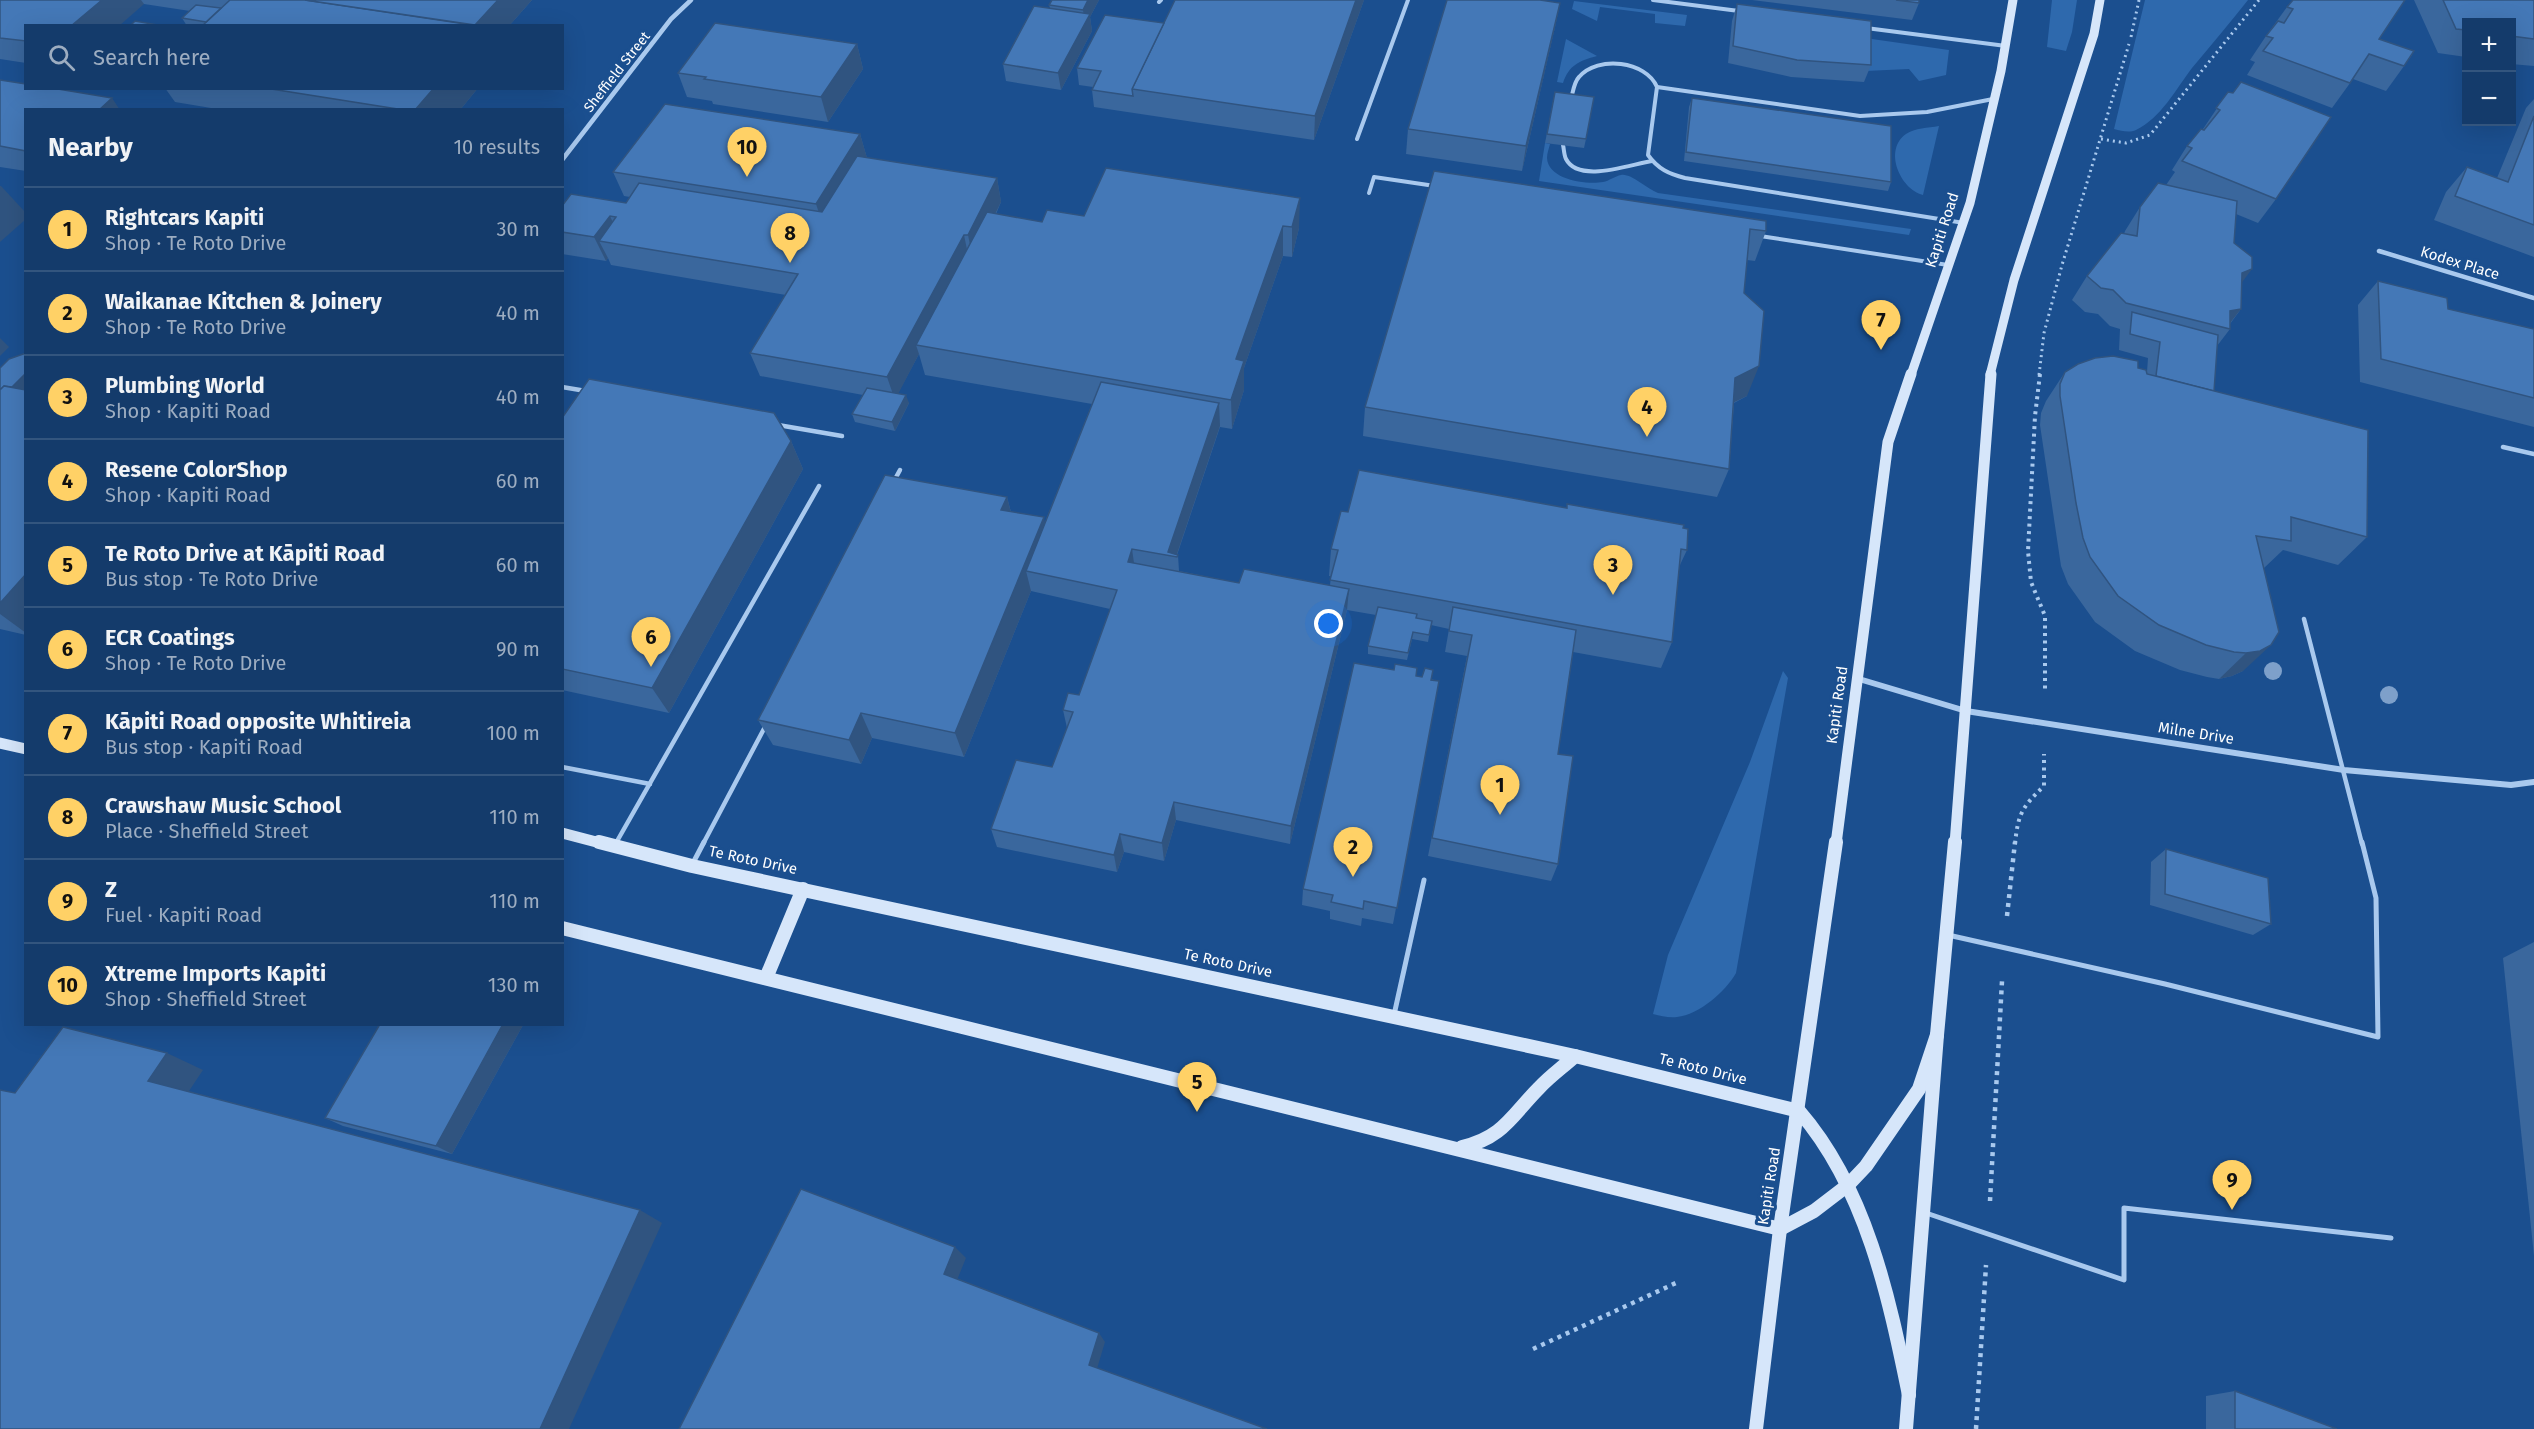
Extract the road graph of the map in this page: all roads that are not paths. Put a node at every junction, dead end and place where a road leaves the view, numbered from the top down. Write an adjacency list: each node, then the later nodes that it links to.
1 (691, 0): 14 (street, Sheffield Street)
2 (1408, 0): 12 (lane)
3 (1653, 0): 6 (lane)
4 (2013, 0): 8 (main road, Kapiti Road)
5 (2100, 0): 34 (main road)
6 (1747, 12)
7 (1865, 28): 8 (lane)
8 (2006, 46): 10 (main road, Kapiti Road)
9 (1657, 87): 10 (lane); 11 (lane); 15 (lane)
10 (1995, 99): 18 (main road, Kapiti Road)
11 (1570, 103)
12 (1357, 139)
13 (1563, 145): 15 (lane)
14 (564, 157)
15 (1652, 161): 18 (lane)
16 (1444, 188): 17 (lane)
17 (1369, 193)
18 (1964, 223): 21 (main road, Kapiti Road)
19 (1752, 235): 21 (lane)
20 (2379, 251): 22 (street, Kodex Place)
21 (1950, 266): 33 (main road, Kapiti Road)
22 (2534, 298)
23 (564, 387): 24 (lane)
24 (597, 393)
25 (772, 423): 26 (lane)
26 (842, 436)
27 (2503, 447): 28 (lane)
28 (2534, 454)
29 (900, 470): 31 (lane)
30 (819, 486): 41 (lane)
31 (889, 491)
32 (2304, 619): 39 (lane)
33 (1858, 679): 34 (street, Milne Drive); 53 (main road, Kapiti Road)
34 (1966, 711): 39 (street, Milne Drive); 48 (main road)
35 (769, 720): 44 (lane)
36 (0, 743): 37 (main road)
37 (24, 749)
38 (564, 767): 41 (lane)
39 (2344, 770): 40 (street, Milne Drive); 48 (lane)
40 (2534, 782)
41 (650, 784): 43 (lane)
42 (564, 833): 43 (main road, Te Roto Drive)
43 (615, 845): 44 (main road, Te Roto Drive)
44 (692, 866): 46 (main road, Te Roto Drive)
45 (1424, 880): 50 (lane)
46 (803, 889): 49 (main road); 50 (main road, Te Roto Drive)
47 (564, 928): 49 (main road)
48 (1948, 935): 51 (main road)
49 (765, 978): 54 (main road)
50 (1393, 1018): 52 (main road, Te Roto Drive)
51 (1937, 1035): 55 (main road); 56 (main road)
52 (1575, 1056): 53 (main road, Te Roto Drive); 54 (main road)
53 (1799, 1111): 55 (main road); 57 (main road, Kapiti Road)
54 (1453, 1148): 57 (main road)
55 (1848, 1185): 57 (main road); 59 (main road)
56 (1924, 1212): 58 (lane); 59 (main road)
57 (1779, 1229): 60 (main road, Kapiti Road)
58 (2391, 1238)
59 (1909, 1395): 61 (main road)
60 (1756, 1429)
61 (1906, 1429)

